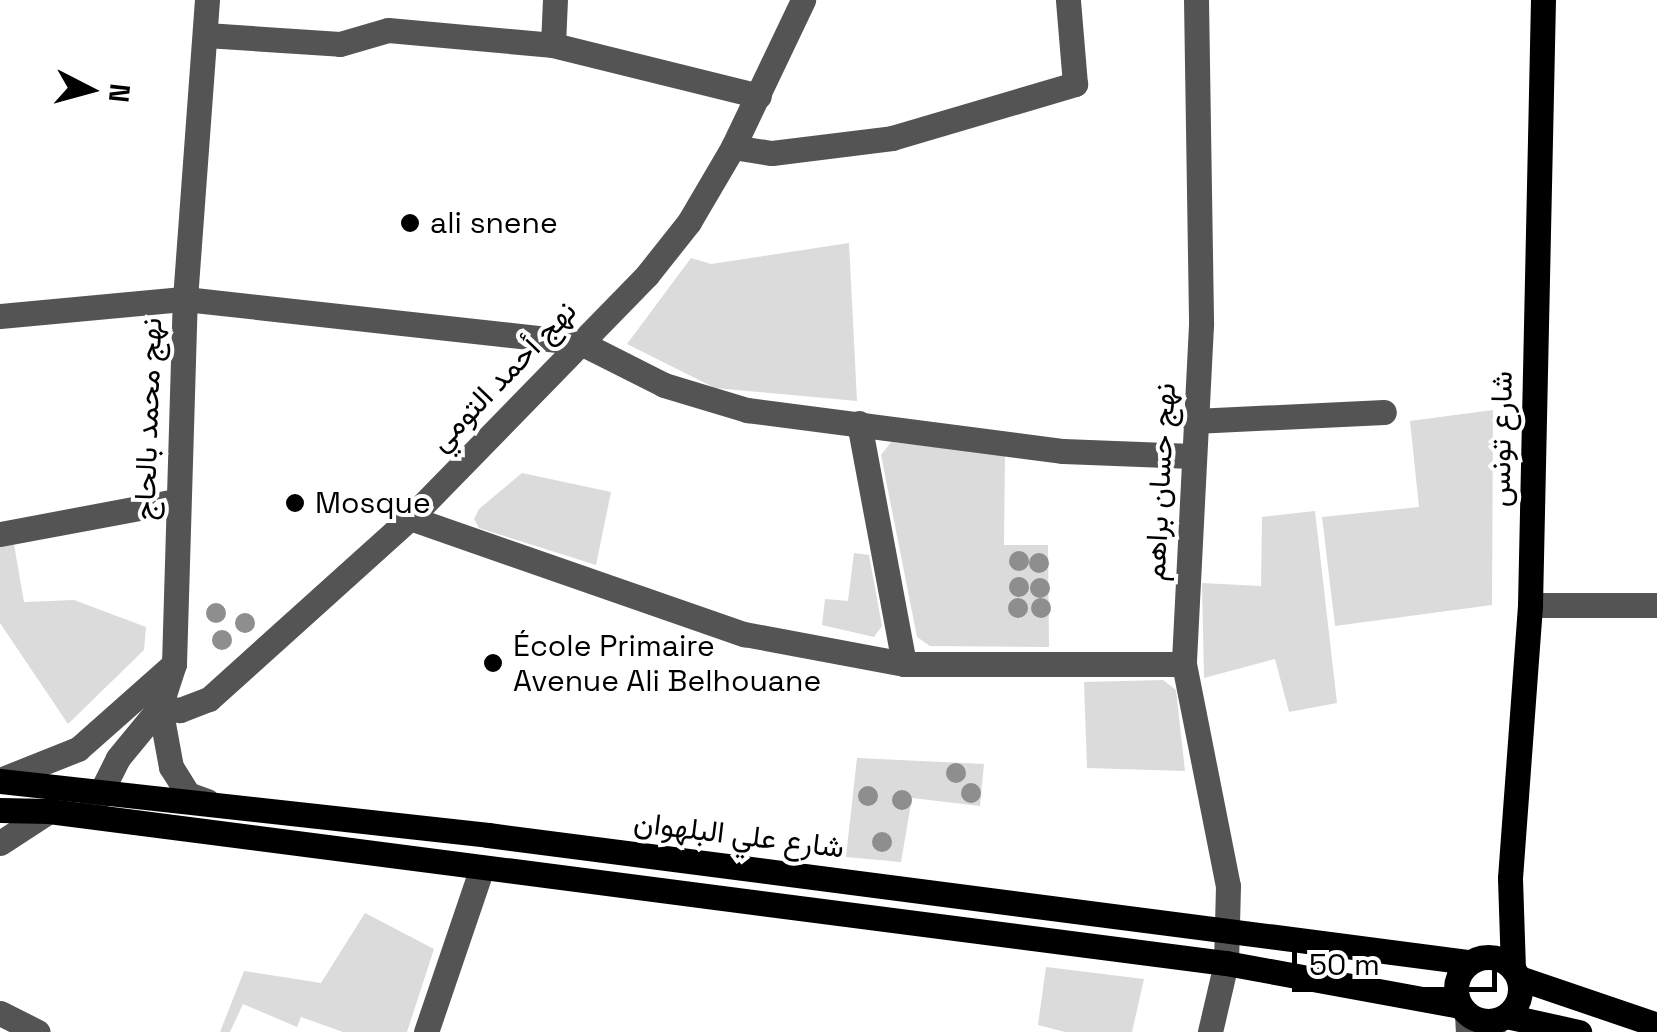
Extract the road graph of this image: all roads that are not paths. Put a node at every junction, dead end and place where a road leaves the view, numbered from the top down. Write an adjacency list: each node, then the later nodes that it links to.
1 (207, 0): 7 (street, نهج محمد بالحاج)
2 (555, 0): 8 (street)
3 (803, 0): 9 (street, نهج أحمد التومي)
4 (1068, 0): 10 (street)
5 (1196, 0): 15 (street, نهج حسان براهم)
6 (1543, 0): 21 (main road, شارع تونس)
7 (206, 35): 8 (street); 11 (street, نهج محمد بالحاج)
8 (553, 46): 9 (street)
9 (758, 96): 10 (street, نهج أحمد التومي)
10 (733, 147): 13 (street, نهج أحمد التومي)
11 (186, 299): 12 (street); 13 (street); 18 (street, نهج محمد بالحاج)
12 (0, 316)
13 (581, 342): 16 (street); 19 (street, نهج أحمد التومي)
14 (1384, 412): 15 (street)
15 (1194, 421): 17 (street, نهج حسان براهم)
16 (859, 423): 17 (street); 24 (street)
17 (1192, 456): 25 (street, نهج حسان براهم)
18 (177, 501): 20 (street); 23 (street, نهج محمد بالحاج)
19 (410, 518): 24 (street); 26 (street, نهج أحمد التومي)
20 (0, 534)
21 (1530, 605): 22 (street); 35 (main road, شارع تونس)
22 (1657, 605)
23 (174, 664): 26 (street, نهج محمد بالحاج); 27 (street)
24 (904, 664): 25 (street)
25 (1184, 664): 36 (street, نهج حسان براهم)
26 (160, 707): 28 (street, نهج محمد بالحاج); 29 (street)
27 (0, 781): 28 (main road, شارع علي البلهوان)
28 (100, 788): 29 (main road, شارع علي البلهوان); 32 (street, نهج محمد بالحاج)
29 (207, 801): 36 (main road, شارع علي البلهوان)
30 (0, 810): 31 (main road)
31 (49, 811): 32 (main road); 33 (street)
32 (90, 816): 34 (main road)
33 (0, 843)
34 (481, 870): 38 (main road); 45 (street)
35 (1510, 878): 37 (main road, شارع تونس); 39 (main road, شارع تونس)
36 (1229, 932): 37 (main road, شارع علي البلهوان); 38 (street, نهج حسان براهم)
37 (1471, 961): 39 (main road); 41 (main road)
38 (1226, 963): 41 (main road); 46 (street, نهج حسان براهم)
39 (1516, 974): 42 (main road); 43 (main road)
40 (0, 1014): 44 (street)
41 (1465, 1017): 42 (main road)
42 (1498, 1023): 47 (main road)
43 (1657, 1026)
44 (38, 1032)
45 (426, 1032)
46 (1210, 1032)
47 (1580, 1032)

